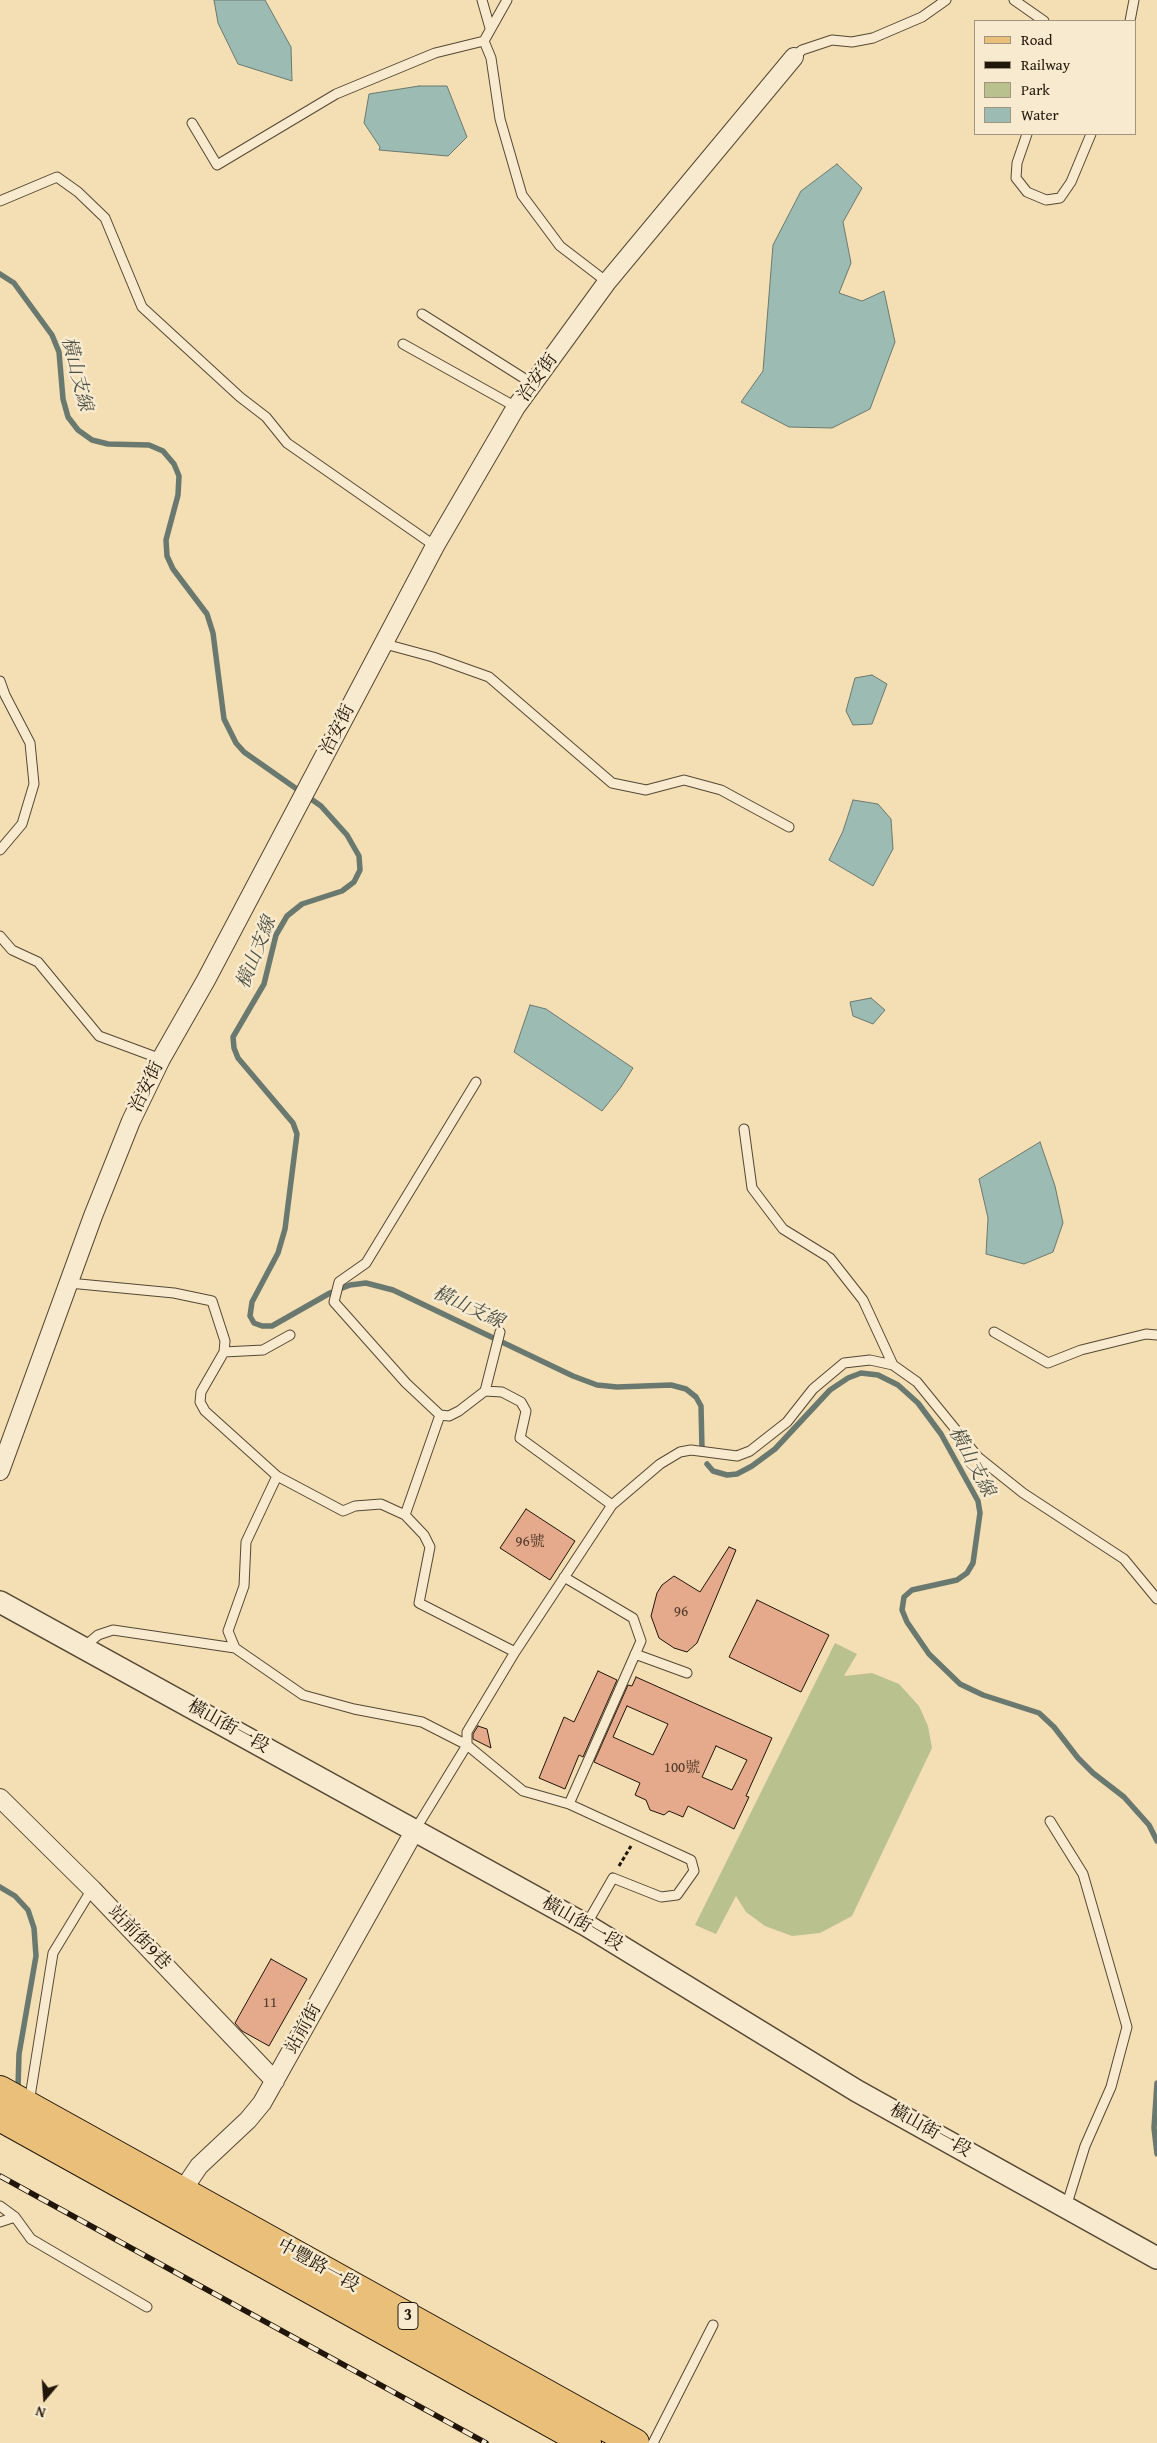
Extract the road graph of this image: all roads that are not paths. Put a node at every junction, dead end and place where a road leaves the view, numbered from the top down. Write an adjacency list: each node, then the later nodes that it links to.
1 (482, 0): 8 (lane)
2 (507, 0): 8 (lane)
3 (946, 0): 10 (lane)
4 (1014, 0): 6 (lane)
5 (1134, 0): 7 (lane)
6 (1043, 20)
7 (1130, 20)
8 (490, 28): 9 (lane)
9 (484, 41): 11 (lane); 15 (lane)
10 (794, 57): 15 (street, 治安街)
11 (192, 123)
12 (1027, 135): 13 (lane)
13 (1091, 135)
14 (0, 201): 20 (lane)
15 (607, 282): 18 (street, 治安街)
16 (422, 314): 18 (lane)
17 (403, 344): 19 (lane)
18 (533, 384): 19 (street, 治安街)
19 (516, 407): 20 (street, 治安街)
20 (435, 546): 21 (street, 治安街)
21 (385, 644): 23 (lane); 26 (street, 治安街)
22 (0, 682): 24 (lane)
23 (789, 827)
24 (0, 850)
25 (0, 936): 26 (lane)
26 (161, 1059): 29 (street, 治安街)
27 (476, 1082): 37 (lane)
28 (744, 1129): 35 (lane)
29 (69, 1283): 34 (lane); 38 (street, 治安街)
30 (500, 1332): 36 (lane)
31 (994, 1332): 32 (lane)
32 (1157, 1334)
33 (290, 1335): 34 (lane)
34 (224, 1352): 39 (lane)
35 (893, 1365): 40 (lane); 43 (lane)
36 (485, 1391): 37 (lane); 40 (lane)
37 (440, 1415): 41 (lane)
38 (0, 1471)
39 (278, 1476): 41 (lane); 46 (lane)
40 (612, 1505): 42 (lane)
41 (405, 1515): 47 (lane)
42 (564, 1577): 47 (lane); 48 (lane)
43 (1157, 1599)
44 (0, 1602): 45 (street, 橫山街一段)
45 (83, 1647): 46 (lane); 54 (street, 橫山街一段)
46 (235, 1648): 50 (lane)
47 (515, 1652): 50 (lane)
48 (635, 1654): 49 (lane); 52 (lane)
49 (687, 1673)
50 (467, 1745): 52 (lane); 54 (lane)
51 (0, 1798): 55 (street, 站前街9巷)
52 (569, 1804): 56 (lane)
53 (1050, 1821): 63 (lane)
54 (415, 1830): 56 (street, 橫山街一段); 57 (street, 站前街)
55 (92, 1889): 57 (street, 站前街9巷); 59 (lane)
56 (586, 1925): 63 (street, 橫山街一段)
57 (275, 2081): 61 (street, 站前街)
58 (0, 2090): 59 (main road, 中豐路一段 / 3)
59 (29, 2106): 61 (main road, 中豐路一段 / 3)
60 (0, 2117): 61 (main road, 中豐路一段 / 3)
61 (175, 2201): 69 (main road, 中豐路一段 / 3); 70 (main road, 中豐路一段 / 3)
62 (0, 2206): 64 (lane)
63 (1066, 2207): 66 (street, 橫山街一段)
64 (14, 2216): 65 (lane); 67 (lane)
65 (0, 2222)
66 (1157, 2258)
67 (147, 2306)
68 (714, 2325): 71 (lane)
69 (587, 2443)
70 (635, 2443)
71 (653, 2443)

